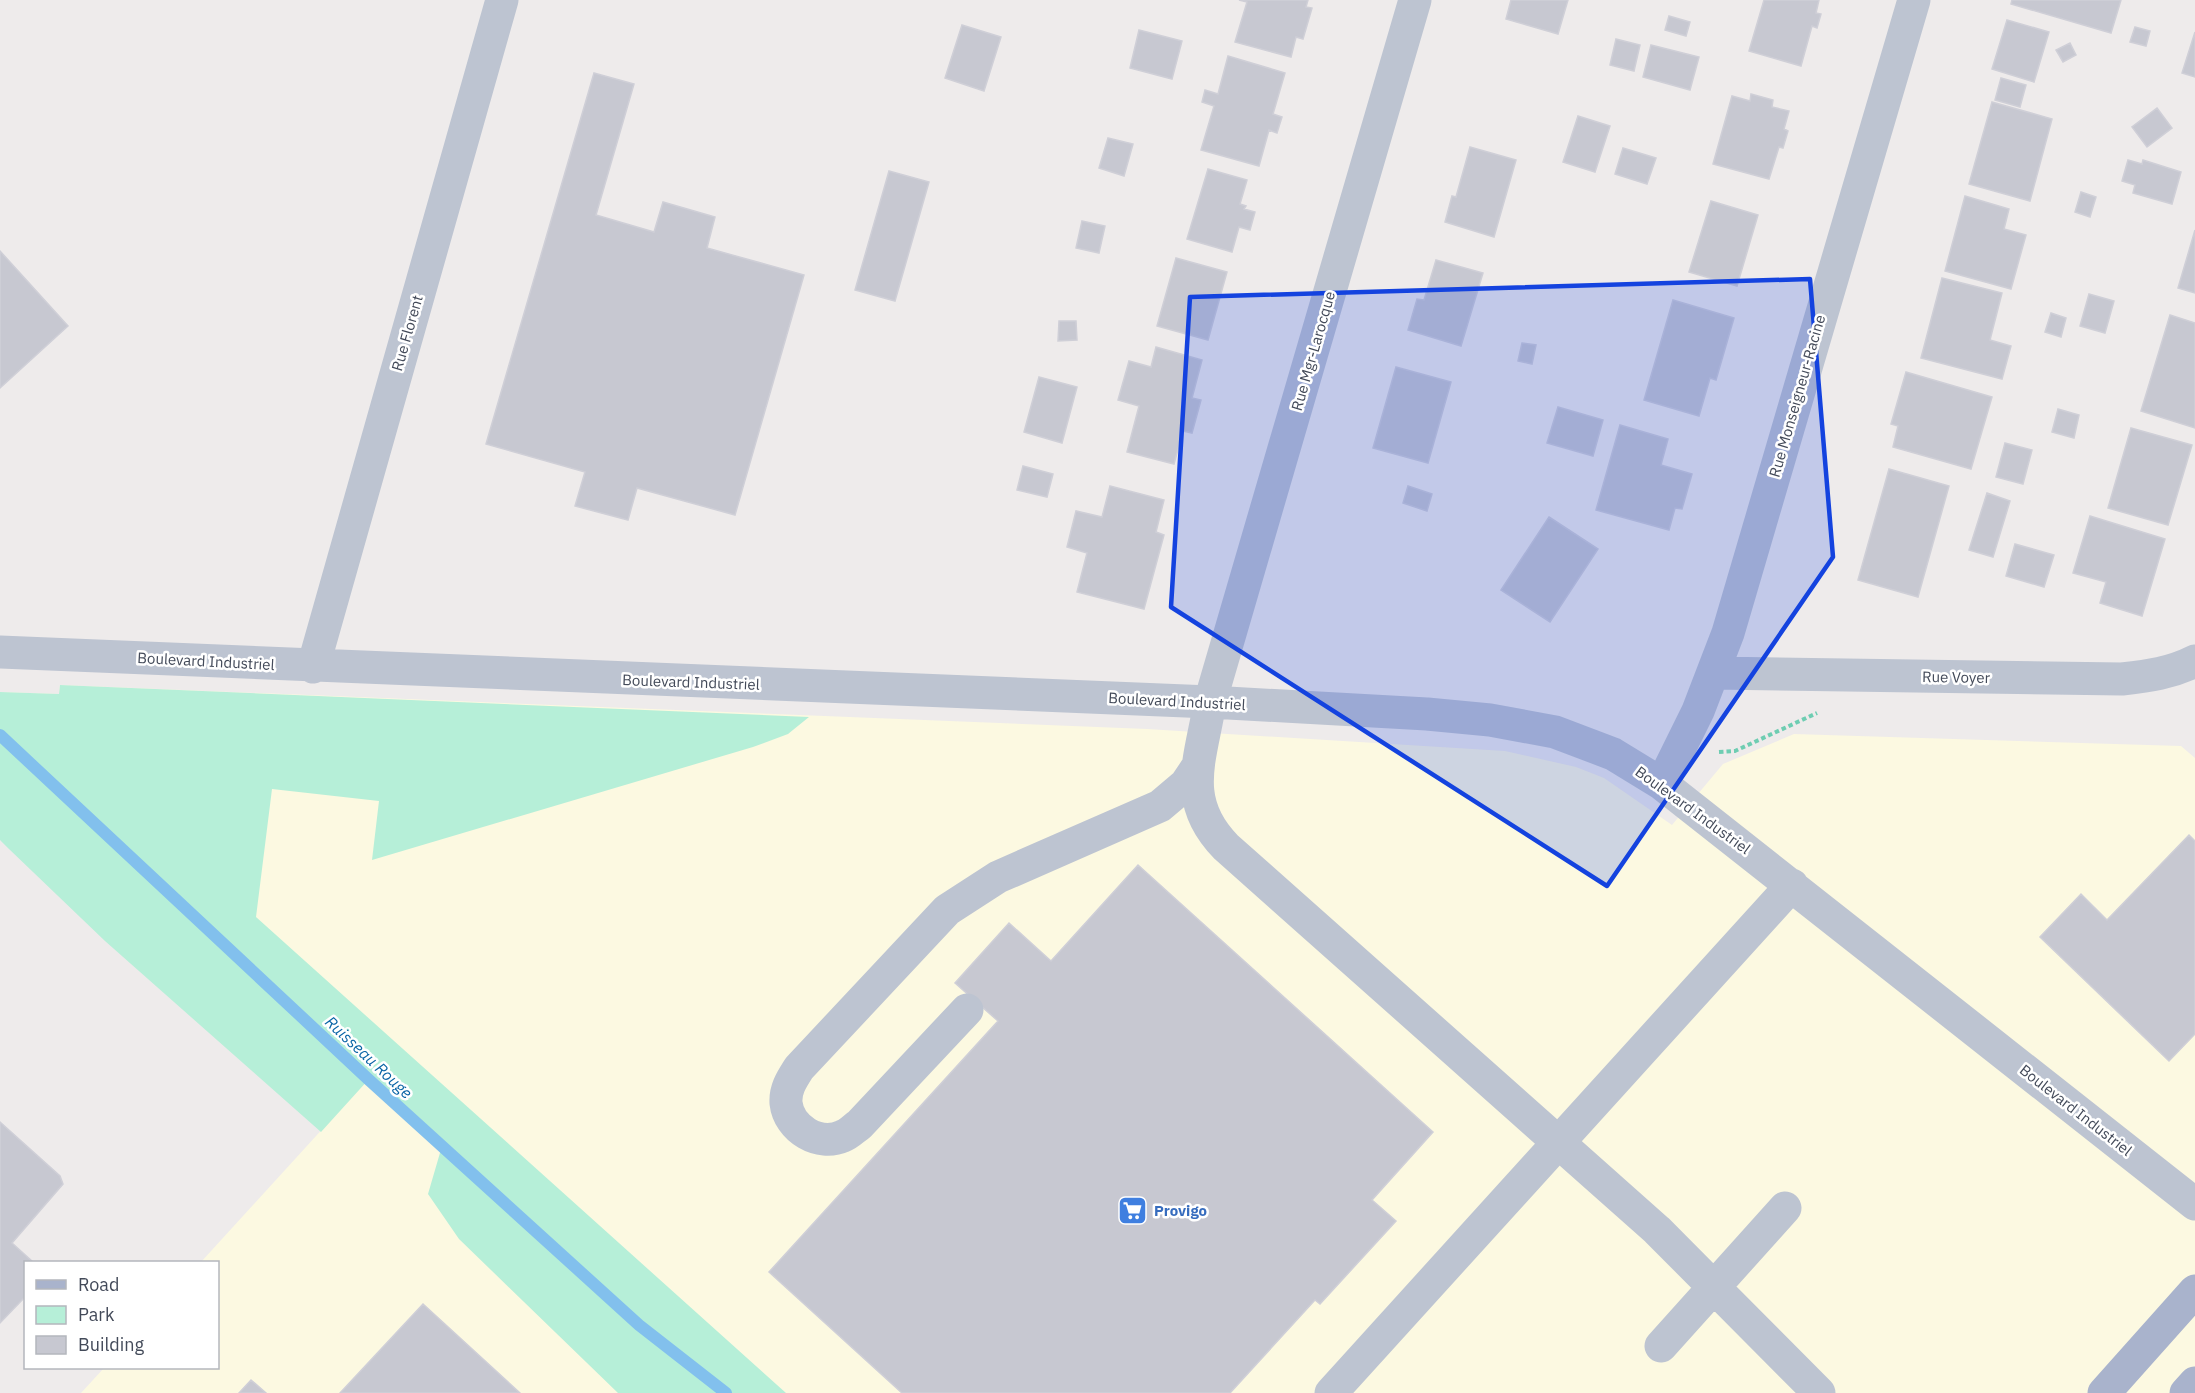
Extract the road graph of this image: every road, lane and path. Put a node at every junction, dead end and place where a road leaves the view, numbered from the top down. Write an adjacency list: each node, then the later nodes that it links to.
1 (502, 0): 6 (street, Rue Florent)
2 (1415, 0): 9 (street, Rue Mgr-Larocque)
3 (1914, 0): 7 (street, Rue Monseigneur-Racine)
4 (0, 652): 6 (street, Boulevard Industriel)
5 (2195, 660): 8 (street, Rue Voyer)
6 (313, 667): 9 (street, Boulevard Industriel)
7 (1713, 673): 8 (street, Rue Voyer); 10 (street, Rue Monseigneur-Racine)
8 (1833, 676): 10 (path)
9 (1210, 702): 11 (street, Rue Mgr-Larocque); 12 (street, Boulevard Industriel)
10 (1681, 748): 12 (street, Rue Monseigneur-Racine)
11 (1198, 766): 14 (street); 15 (street, Rue Mgr-Larocque)
12 (1662, 784): 13 (street, Boulevard Industriel)
13 (1792, 885): 15 (street); 16 (street, Boulevard Industriel)
14 (968, 1010)
15 (1557, 1143): 18 (street, Rue Mgr-Larocque); 22 (street)
16 (2195, 1204)
17 (1785, 1208): 18 (street)
18 (1714, 1286): 20 (street); 23 (street, Rue Mgr-Larocque)
19 (2195, 1291): 24 (main road)
20 (1660, 1346)
21 (2195, 1383): 25 (main road)
22 (1331, 1393)
23 (1820, 1393)
24 (2104, 1393)
25 (2186, 1393)

